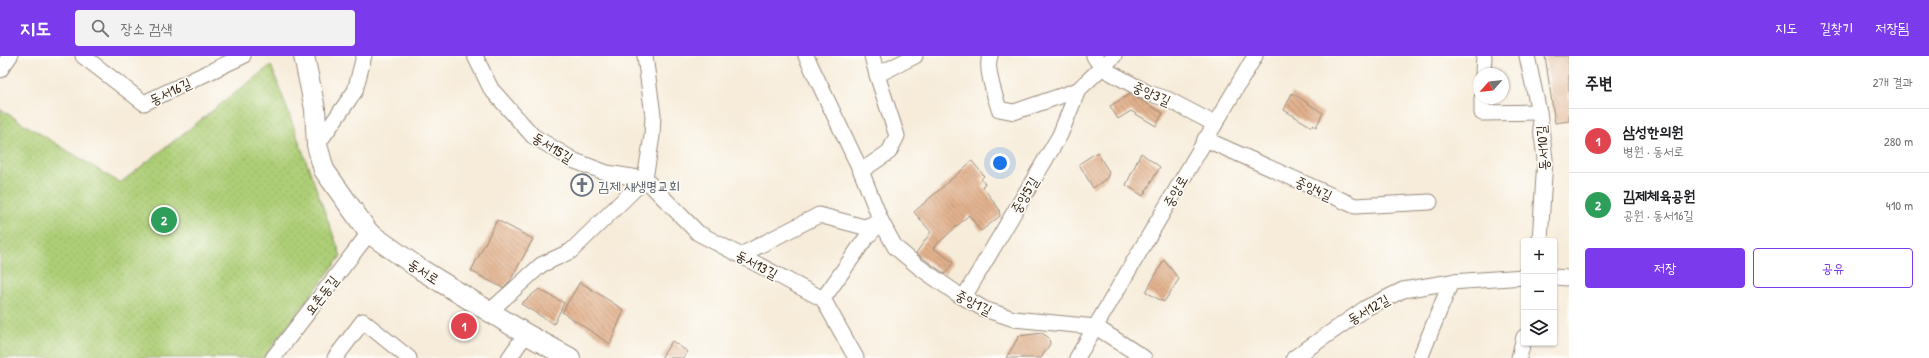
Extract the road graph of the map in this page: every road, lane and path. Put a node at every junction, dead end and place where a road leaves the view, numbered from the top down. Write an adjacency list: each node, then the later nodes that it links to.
1 (10, 56): 18 (street)
2 (83, 56): 3 (street, 동서16길)
3 (243, 56)
4 (304, 56): 25 (main road, 동서로)
5 (364, 56): 25 (street)
6 (475, 56): 27 (street, 동서15길)
7 (646, 56): 27 (street)
8 (806, 56): 26 (street, 중앙1길)
9 (872, 56): 19 (street)
10 (914, 56): 19 (street)
11 (990, 56): 20 (street, 중앙5길)
12 (1114, 56): 16 (street, 중앙5길)
13 (1255, 56): 23 (street, 중앙로)
14 (1484, 56): 17 (street)
15 (1527, 56): 22 (street, 동서10길)
16 (1098, 62): 20 (street, 중앙5길); 23 (street, 중앙3길)
17 (1483, 68)
18 (0, 70)
19 (877, 75): 26 (street)
20 (1078, 90): 37 (street, 중앙5길)
21 (1482, 104): 22 (street)
22 (1539, 112): 31 (street, 동서10길)
23 (1215, 124): 24 (street, 중앙로)
24 (1205, 139): 28 (street, 중앙4길); 40 (street, 중앙로)
25 (317, 145): 30 (main road, 동서로)
26 (860, 171): 29 (street, 중앙1길)
27 (645, 179): 32 (street, 동서13길); 39 (street)
28 (1430, 202)
29 (882, 221): 32 (street); 37 (street, 중앙1길); 38 (street)
30 (368, 233): 39 (main road, 동서로); 43 (street, 요촌동길)
31 (1540, 238)
32 (741, 255): 38 (street, 동서13길)
33 (1521, 277): 36 (street, 동서12길)
34 (1557, 277): 35 (street)
35 (1569, 278)
36 (1451, 282): 51 (street, 동서12길); 52 (street)
37 (964, 298): 40 (street, 중앙1길)
38 (823, 299): 48 (street)
39 (489, 312): 41 (main road, 동서로)
40 (1096, 327): 49 (street, 중앙로); 50 (street)
41 (526, 334): 46 (street); 47 (main road, 동서로)
42 (1522, 346): 53 (street)
43 (273, 358)
44 (335, 358): 45 (street)
45 (409, 358)
46 (509, 358)
47 (570, 358)
48 (856, 358)
49 (1077, 358)
50 (1144, 358)
51 (1294, 358)
52 (1420, 358)
53 (1519, 358)

